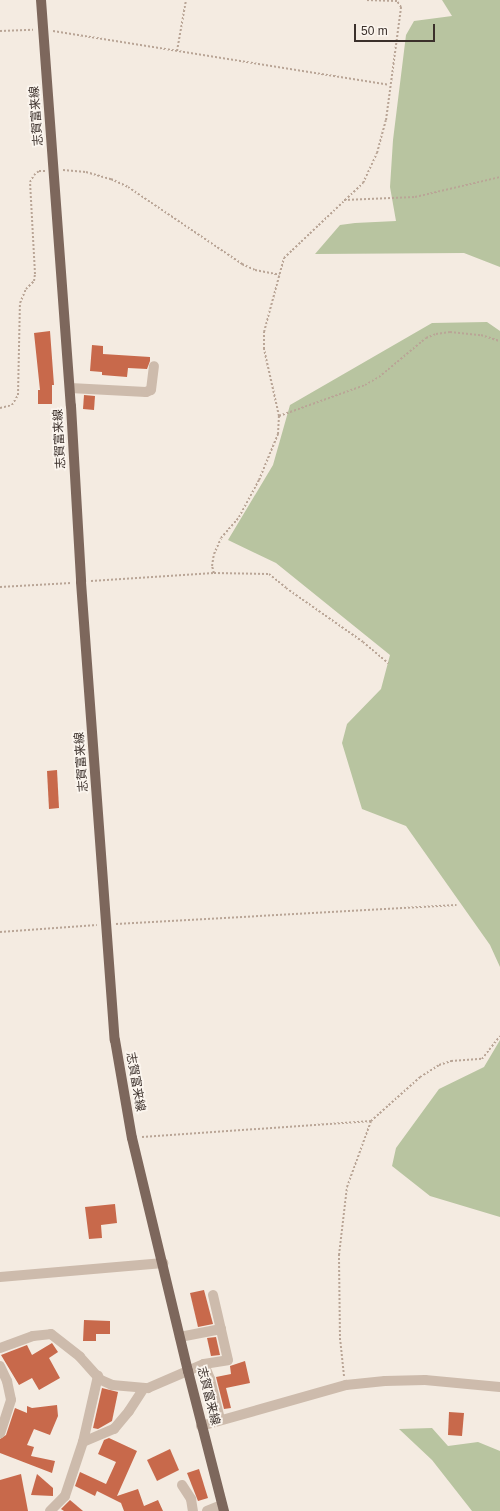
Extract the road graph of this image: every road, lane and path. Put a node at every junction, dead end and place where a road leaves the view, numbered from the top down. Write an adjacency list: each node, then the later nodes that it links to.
1 (41, 0): 4 (main road, 志賀富来線)
2 (186, 0): 6 (path)
3 (365, 0): 7 (path)
4 (43, 30): 5 (path); 6 (path); 8 (main road, 志賀富来線)
5 (0, 31)
6 (177, 51): 7 (path)
7 (389, 85): 10 (path)
8 (54, 170): 11 (path); 14 (main road, 志賀富来線); 15 (path)
9 (500, 177): 10 (path)
10 (343, 200): 11 (path)
11 (280, 275): 16 (path)
12 (500, 341): 16 (path)
13 (154, 366): 14 (street)
14 (70, 388): 18 (main road, 志賀富来線)
15 (0, 408)
16 (279, 416): 17 (path)
17 (214, 572): 18 (path); 20 (path)
18 (81, 582): 19 (path); 22 (main road, 志賀富来線)
19 (0, 587)
20 (388, 664)
21 (456, 905): 22 (path)
22 (107, 925): 23 (path); 26 (main road, 志賀富来線)
23 (0, 932)
24 (500, 1036): 25 (path)
25 (371, 1121): 26 (path); 37 (path)
26 (132, 1138): 27 (main road, 志賀富来線)
27 (163, 1263): 28 (street); 31 (main road, 志賀富来線)
28 (0, 1277)
29 (213, 1295): 30 (street)
30 (221, 1329): 31 (street); 33 (street)
31 (180, 1337): 35 (main road, 志賀富来線)
32 (0, 1348): 36 (street)
33 (204, 1364): 35 (street); 40 (street)
34 (0, 1366): 42 (street)
35 (188, 1371): 39 (street); 41 (main road, 志賀富来線)
36 (98, 1376): 39 (street); 43 (street)
37 (346, 1385): 38 (street); 41 (street)
38 (500, 1387)
39 (144, 1388): 43 (street)
40 (219, 1416)
41 (201, 1426): 45 (main road, 志賀富来線)
42 (0, 1433)
43 (83, 1442): 46 (street)
44 (182, 1485): 47 (street)
45 (223, 1508): 48 (street)
46 (50, 1511)
47 (193, 1511)
48 (207, 1511)

